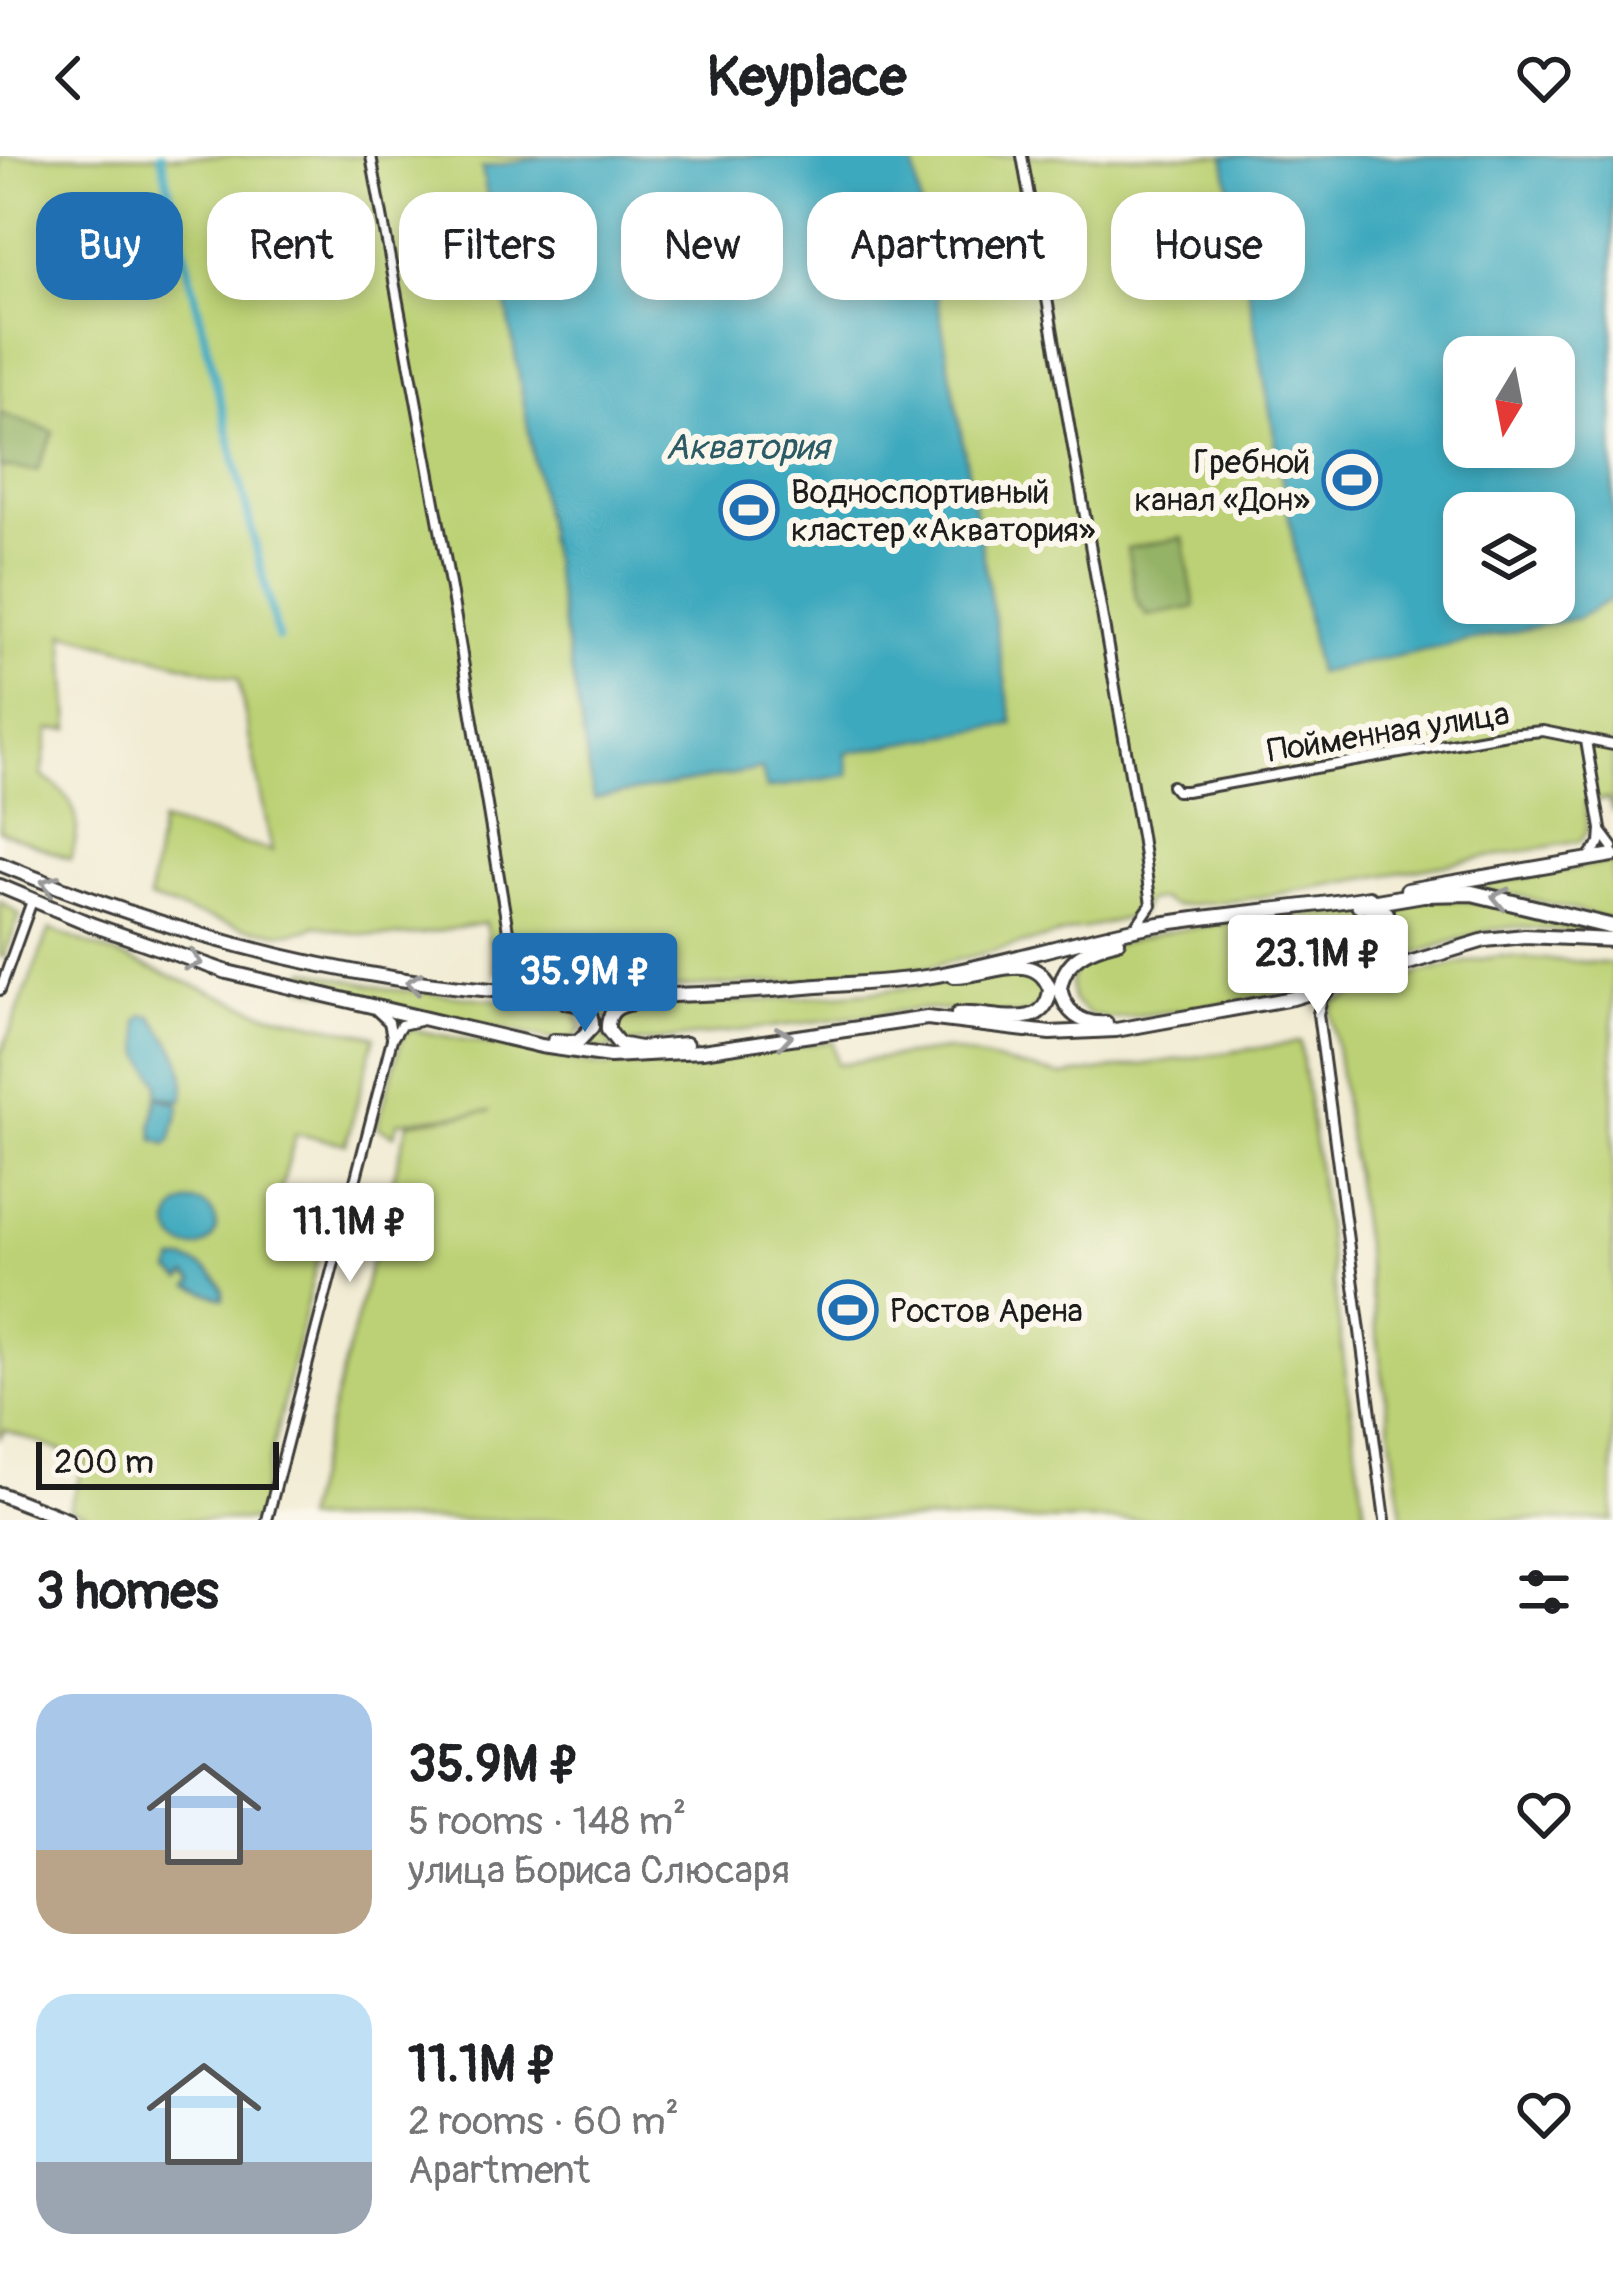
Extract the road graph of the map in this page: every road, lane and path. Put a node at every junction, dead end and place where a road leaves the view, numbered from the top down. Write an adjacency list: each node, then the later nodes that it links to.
1 (1022, 156): 13 (street)
2 (374, 160): 20 (street)
3 (1586, 741): 4 (street, Пойменная улица); 5 (street, Пойменная улица); 6 (street)
4 (1613, 745)
5 (1172, 786)
6 (1601, 830): 7 (street); 8 (street)
7 (1613, 851): 8 (main road)
8 (1582, 861): 14 (main road)
9 (0, 864): 24 (main road, one-way to 9)
10 (0, 886): 11 (main road)
11 (32, 901): 23 (street); 27 (main road, one-way to 27)
12 (1359, 904): 14 (main road); 17 (main road, one-way to 12); 22 (main road)
13 (1150, 905): 15 (street); 18 (street)
14 (1307, 906): 15 (main road)
15 (1175, 922): 16 (main road)
16 (1153, 926): 18 (main road); 29 (main road)
17 (1613, 927)
18 (1131, 930): 21 (main road)
19 (1613, 940): 22 (main road)
20 (515, 973): 24 (street); 25 (street)
21 (930, 976): 26 (main road); 28 (main road)
22 (1329, 989): 29 (main road); 37 (street)
23 (0, 990)
24 (494, 992): 25 (main road)
25 (530, 993): 26 (main road); 31 (main road)
26 (681, 997): 33 (main road)
27 (375, 1009): 30 (main road); 32 (street)
28 (927, 1018): 29 (main road); 33 (main road, one-way to 28)
29 (1177, 1019)
30 (433, 1021): 31 (main road); 32 (street)
31 (513, 1038): 33 (main road)
32 (392, 1039): 36 (street)
33 (702, 1051)
34 (0, 1494): 35 (main road)
35 (67, 1520)
36 (267, 1520)
37 (1385, 1520)

